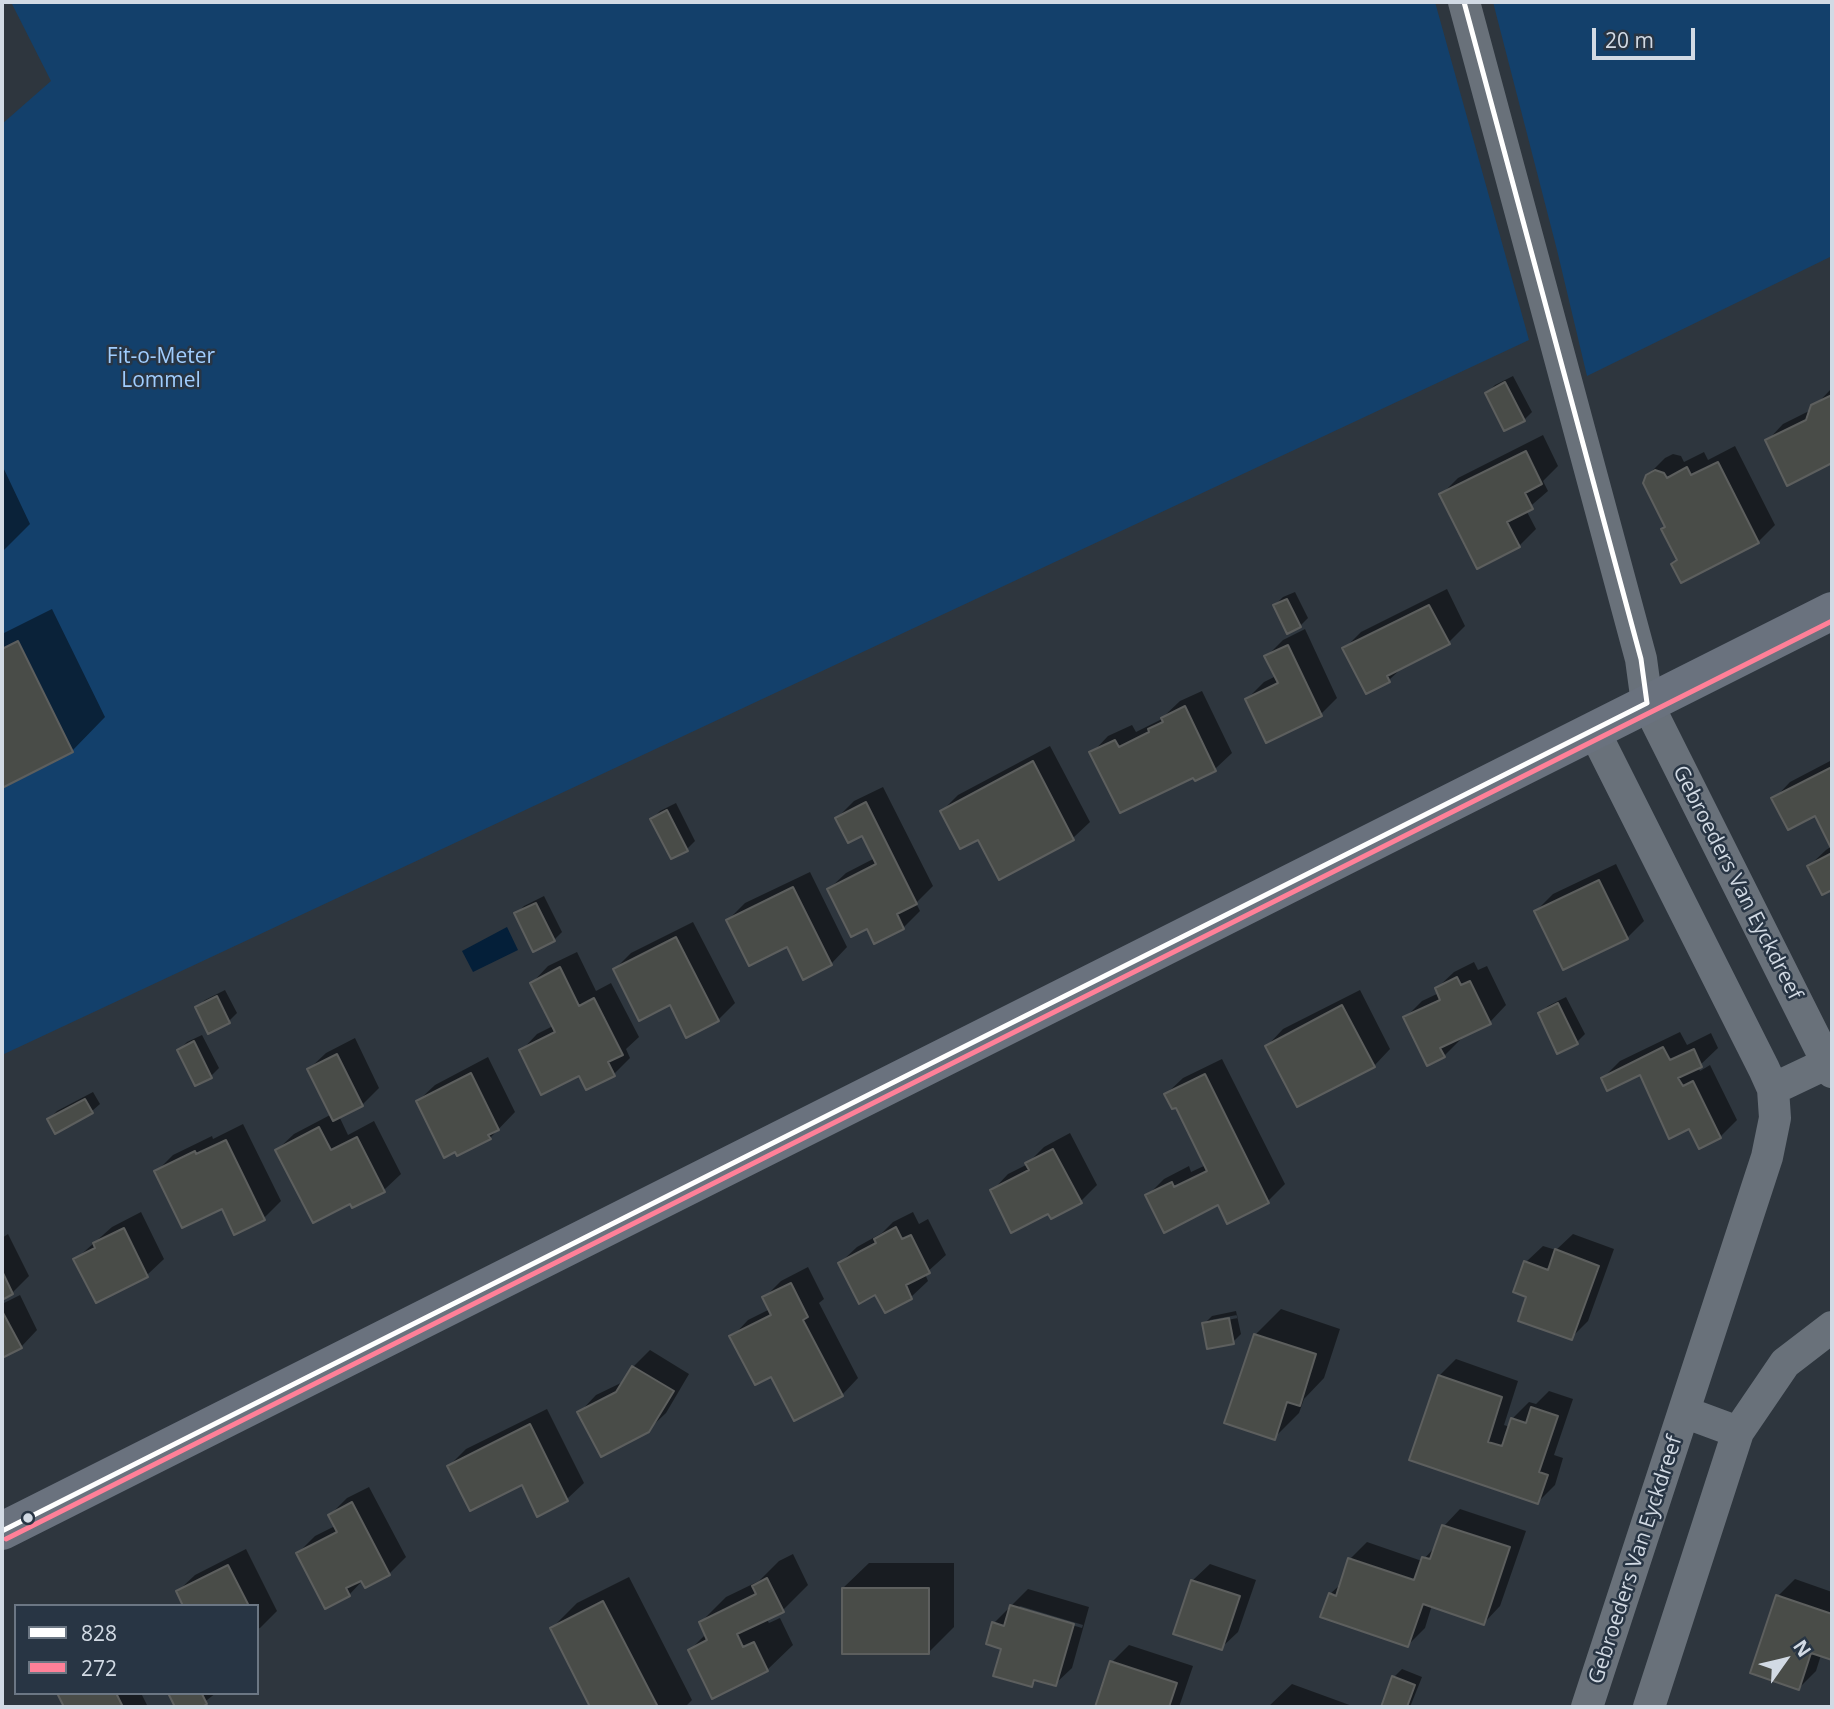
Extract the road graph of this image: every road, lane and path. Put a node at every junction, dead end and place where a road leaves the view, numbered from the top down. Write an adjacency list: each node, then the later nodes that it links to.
1 (1464, 2): 3 (street, Gebroeders Van Eyckdreef)
2 (1832, 611): 3 (main road)
3 (1647, 703): 4 (main road); 5 (street, Gebroeders Van Eyckdreef)
4 (1594, 731): 6 (street, Gebroeders Van Eyckdreef); 10 (main road)
5 (1830, 1068): 6 (street, Gebroeders Van Eyckdreef)
6 (1773, 1089): 8 (street, Gebroeders Van Eyckdreef)
7 (1832, 1327): 9 (street)
8 (1684, 1412): 9 (street, Gebroeders Van Eyckdreef); 11 (street, Gebroeders Van Eyckdreef)
9 (1738, 1432): 12 (street)
10 (2, 1531)
11 (1587, 1707)
12 (1649, 1707)

